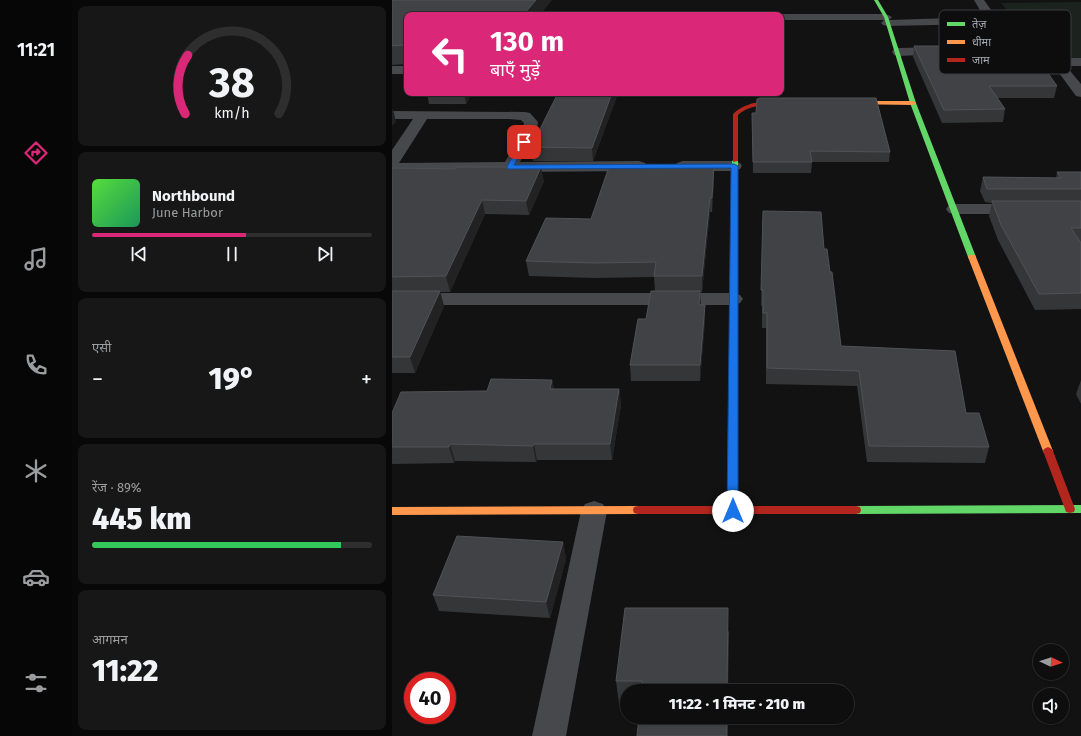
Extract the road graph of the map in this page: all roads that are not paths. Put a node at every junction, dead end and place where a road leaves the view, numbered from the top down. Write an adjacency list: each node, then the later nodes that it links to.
1 (876, 0): 5 (street)
2 (979, 0): 3 (street)
3 (985, 10)
4 (784, 17): 5 (street)
5 (886, 20): 6 (street); 8 (street)
6 (939, 21)
7 (939, 51): 8 (street)
8 (898, 52): 15 (street)
9 (392, 70): 10 (street)
10 (404, 70)
11 (1066, 74): 12 (street)
12 (1081, 93)
13 (798, 103): 19 (street)
14 (836, 103): 15 (street)
15 (913, 103): 22 (street)
16 (392, 115): 17 (street)
17 (423, 115): 18 (street); 20 (street)
18 (392, 162)
19 (734, 166): 20 (street); 25 (street)
20 (510, 167): 21 (street)
21 (392, 168)
22 (955, 209): 23 (street); 27 (street)
23 (1081, 209)
24 (392, 299): 25 (street)
25 (733, 299): 29 (street)
26 (1081, 509): 27 (street)
27 (1070, 510): 29 (street)
28 (594, 511): 29 (street); 30 (street); 31 (street)
29 (733, 511)
30 (392, 512)
31 (549, 736)

